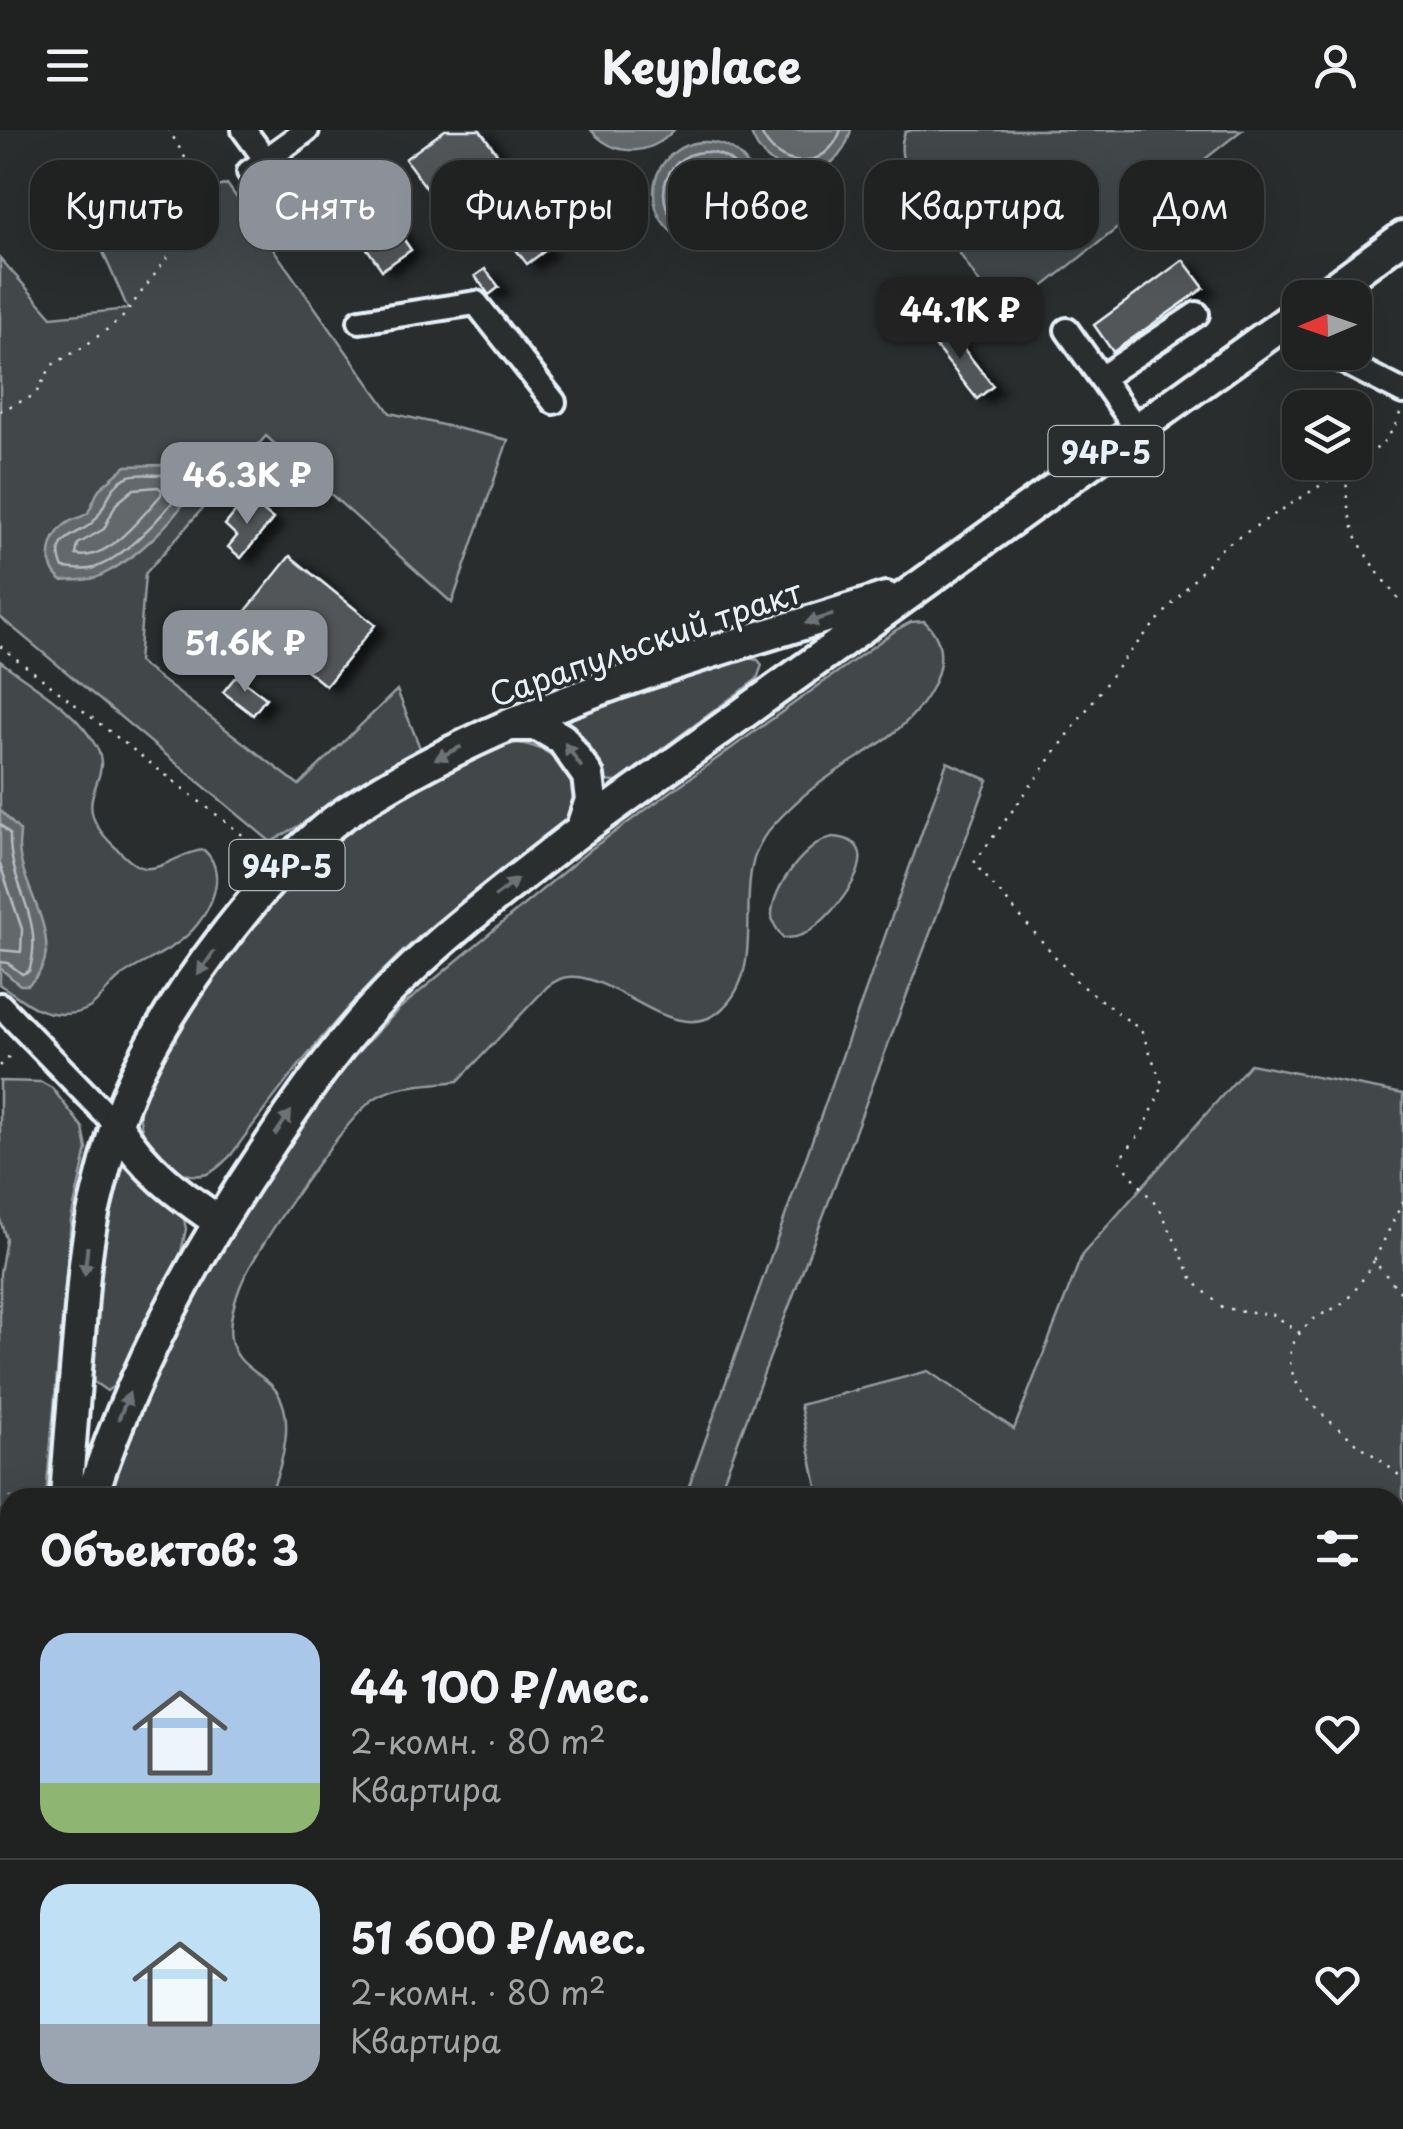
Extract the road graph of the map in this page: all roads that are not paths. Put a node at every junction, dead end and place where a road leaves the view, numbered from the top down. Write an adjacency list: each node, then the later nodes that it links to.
1 (244, 130): 2 (street)
2 (307, 130)
3 (1403, 238): 4 (main road)
4 (1345, 280)
5 (1197, 314): 10 (street)
6 (360, 320): 12 (street)
7 (1066, 330): 10 (street)
8 (1282, 334): 13 (main road, Сарапульский тракт / 94Р-5)
9 (1360, 370): 11 (street)
10 (1101, 378): 13 (street)
11 (1402, 392)
12 (554, 402)
13 (1137, 428): 14 (main road, Сарапульский тракт / 94Р-5)
14 (912, 590): 15 (main road, Сарапульский тракт / 94Р-5, one-way to 15); 16 (main road, Сарапульский тракт / 94Р-5)
15 (504, 725): 16 (main road, one-way to 15); 18 (main road, Сарапульский тракт / 94Р-5, one-way to 18)
16 (581, 830): 19 (main road, Сарапульский тракт / 94Р-5, one-way to 16)
17 (0, 1005): 18 (street)
18 (118, 1127): 19 (main road); 20 (main road, Сарапульский тракт / 94Р-5, one-way to 20)
19 (218, 1221): 21 (main road, Сарапульский тракт / 94Р-5, one-way to 19)
20 (67, 1488)
21 (95, 1488)

